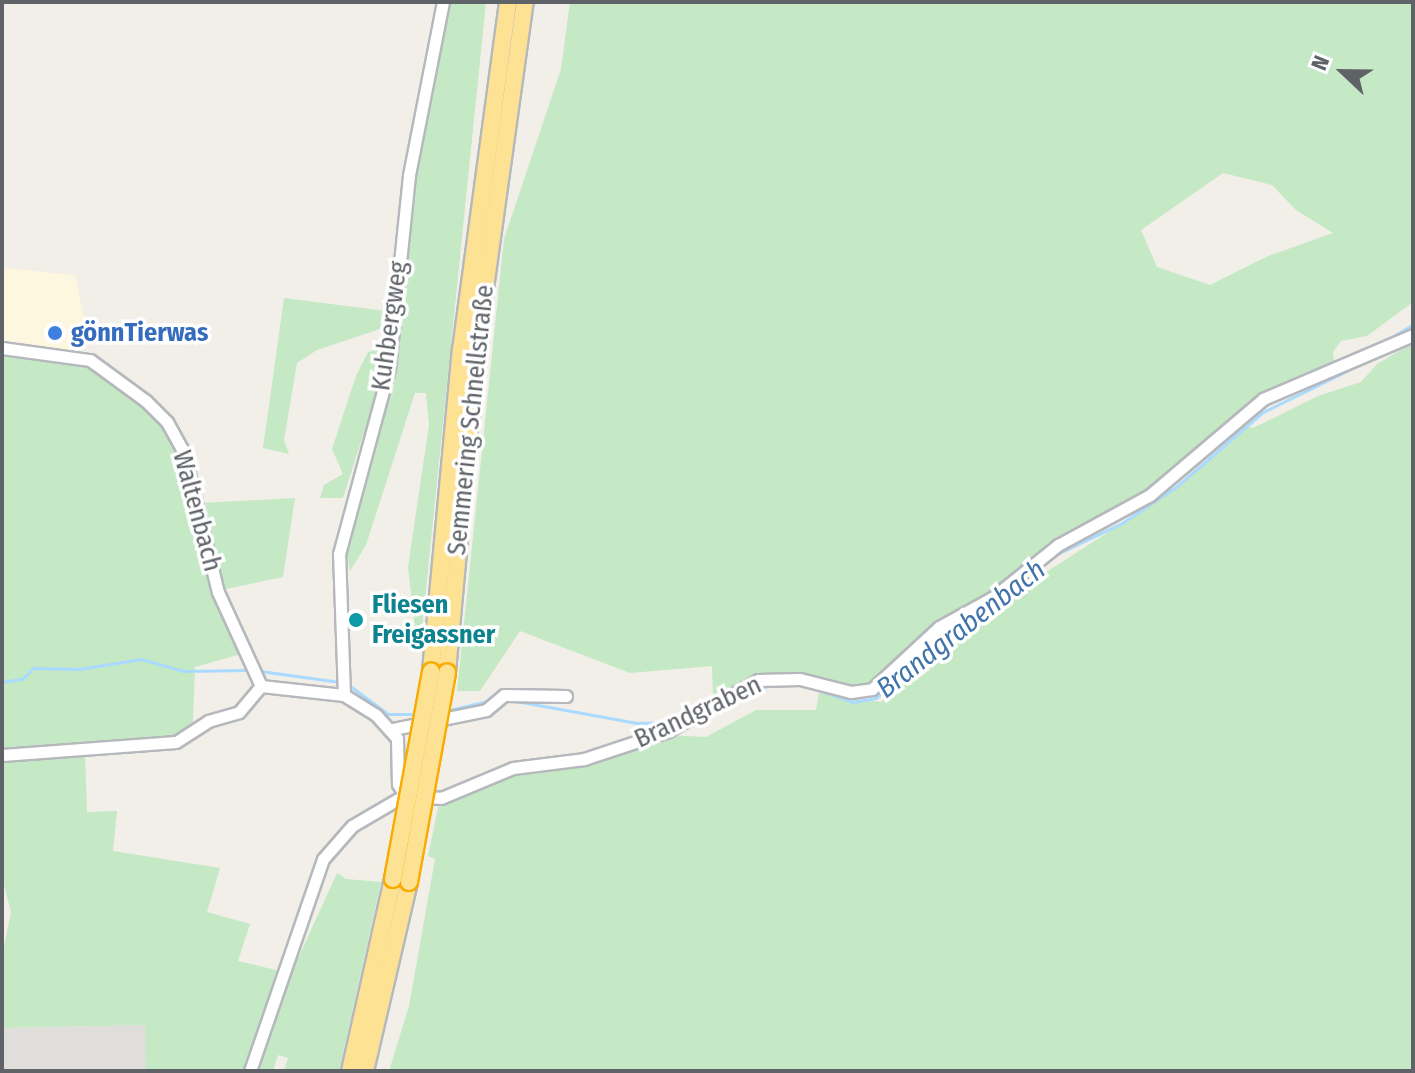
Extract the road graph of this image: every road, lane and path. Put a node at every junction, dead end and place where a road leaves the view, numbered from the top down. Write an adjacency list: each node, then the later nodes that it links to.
1 (443, 2): 8 (street, Kuhbergweg)
2 (508, 2): 6 (highway, Semmering Schnellstraße)
3 (525, 2): 6 (highway, Semmering Schnellstraße)
4 (1413, 335): 12 (street, Brandgraben)
5 (2, 348): 7 (street, Waltenbach)
6 (439, 671): 13 (highway, Semmering Schnellstraße, bridge)
7 (261, 686): 8 (street); 11 (street)
8 (344, 695): 10 (street)
9 (566, 696): 10 (street)
10 (393, 729): 12 (street)
11 (2, 755)
12 (405, 795): 14 (street)
13 (401, 880): 15 (highway, Semmering Schnellstraße); 16 (highway, Semmering Schnellstraße)
14 (250, 1071)
15 (350, 1071)
16 (365, 1071)

